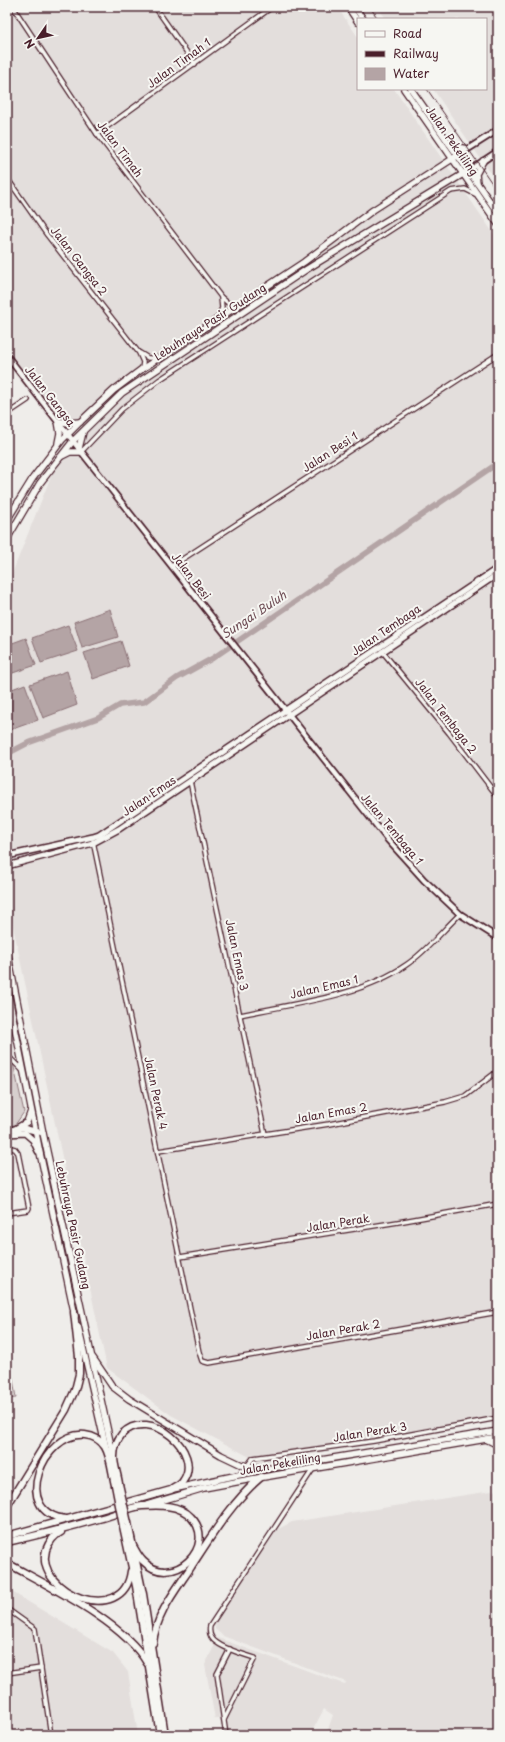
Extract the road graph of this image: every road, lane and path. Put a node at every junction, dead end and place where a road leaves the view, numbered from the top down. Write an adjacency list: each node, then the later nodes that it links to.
1 (13, 7): 12 (street, Jalan Timah)
2 (155, 7): 8 (street)
3 (272, 7): 8 (street, Jalan Timah 1)
4 (348, 7): 7 (main road)
5 (355, 7): 6 (main road)
6 (362, 18)
7 (357, 20)
8 (194, 64): 12 (street, Jalan Timah 1)
9 (405, 90): 16 (main road, Jalan Pekeliling)
10 (412, 90): 15 (main road, Jalan Pekeliling)
11 (498, 130): 13 (street)
12 (97, 134): 31 (street, Jalan Timah)
13 (490, 135): 14 (street); 17 (street)
14 (498, 135)
15 (445, 139): 17 (main road); 19 (main road, Jalan Pekeliling)
16 (445, 149): 19 (main road, Jalan Pekeliling); 21 (main road)
17 (467, 149): 19 (street)
18 (498, 151): 20 (street)
19 (454, 158): 21 (main road, Lebuhraya Pasir Gudang); 22 (main road, Jalan Pekeliling); 23 (main road, Jalan Pekeliling)
20 (483, 162): 22 (street); 26 (main road)
21 (443, 165): 32 (main road, Lebuhraya Pasir Gudang)
22 (468, 171): 23 (main road, Lebuhraya Pasir Gudang); 26 (main road, Jalan Pekeliling)
23 (462, 174): 25 (main road, Lebuhraya Pasir Gudang); 27 (main road, Jalan Pekeliling)
24 (7, 178): 34 (street, Jalan Gangsa 2)
25 (453, 179): 27 (main road); 43 (main road, Lebuhraya Pasir Gudang)
26 (478, 185): 29 (main road, Jalan Pekeliling)
27 (470, 186): 28 (main road, Jalan Pekeliling)
28 (476, 194): 30 (main road, Jalan Pekeliling); 47 (street)
29 (498, 213)
30 (498, 224)
31 (221, 297): 32 (street); 33 (street)
32 (244, 302): 33 (main road, Lebuhraya Pasir Gudang)
33 (216, 321): 37 (main road, Lebuhraya Pasir Gudang)
34 (139, 353): 37 (street); 38 (street, Jalan Gangsa 2)
35 (498, 354): 51 (street, Jalan Besi 1)
36 (7, 356): 41 (street, Jalan Gangsa)
37 (159, 358): 38 (main road, Lebuhraya Pasir Gudang)
38 (142, 369): 42 (main road, Lebuhraya Pasir Gudang)
39 (28, 400): 40 (street)
40 (7, 414)
41 (58, 421): 42 (main road); 44 (street, Jalan Gangsa); 46 (main road)
42 (80, 422): 44 (main road, Lebuhraya Pasir Gudang)
43 (84, 430): 45 (main road, Lebuhraya Pasir Gudang); 47 (main road)
44 (68, 434): 45 (street, Jalan Gangsa); 46 (main road, Lebuhraya Pasir Gudang)
45 (73, 440): 47 (street, Jalan Gangsa); 48 (main road, Lebuhraya Pasir Gudang)
46 (58, 445): 49 (main road, Lebuhraya Pasir Gudang)
47 (80, 450): 48 (main road); 51 (street, Jalan Besi)
48 (61, 456): 50 (main road, Lebuhraya Pasir Gudang)
49 (7, 520)
50 (7, 539)
51 (172, 566): 55 (street, Jalan Besi)
52 (498, 568): 54 (main road, Jalan Tembaga)
53 (498, 574): 54 (main road, Jalan Tembaga)
54 (381, 649): 55 (main road, Jalan Tembaga); 56 (main road, Jalan Tembaga); 58 (street, Jalan Tembaga 2)
55 (286, 710): 56 (street, Jalan Besi); 59 (main road, Jalan Emas)
56 (290, 714): 57 (main road, Jalan Emas); 62 (street, Jalan Tembaga 1)
57 (190, 781): 59 (main road, Jalan Emas); 66 (street, Jalan Emas 3)
58 (498, 797)
59 (93, 840): 60 (main road, Jalan Emas); 61 (main road, Jalan Emas); 78 (street, Jalan Perak 4)
60 (7, 856)
61 (7, 866)
62 (460, 914): 63 (street, Jalan Tembaga 1); 66 (street, Jalan Emas 1)
63 (498, 938)
64 (7, 950): 74 (main road, Lebuhraya Pasir Gudang)
65 (7, 988): 69 (main road, Lebuhraya Pasir Gudang)
66 (240, 1015): 76 (street, Jalan Emas 3)
67 (7, 1055): 69 (street)
68 (498, 1071): 76 (street, Jalan Emas 2)
69 (24, 1072): 70 (main road, Lebuhraya Pasir Gudang)
70 (31, 1111): 71 (main road); 73 (main road, Lebuhraya Pasir Gudang)
71 (17, 1128): 72 (main road); 73 (main road)
72 (7, 1130)
73 (35, 1131): 74 (main road); 79 (main road, Lebuhraya Pasir Gudang)
74 (43, 1133): 80 (main road, Lebuhraya Pasir Gudang)
75 (7, 1134): 79 (main road)
76 (265, 1134): 78 (street, Jalan Emas 2)
77 (7, 1147): 83 (street)
78 (158, 1151): 84 (street, Jalan Perak 4)
79 (40, 1153): 81 (main road, Lebuhraya Pasir Gudang)
80 (56, 1192): 81 (main road); 88 (main road, Lebuhraya Pasir Gudang)
81 (48, 1193): 85 (main road, Lebuhraya Pasir Gudang)
82 (498, 1204): 84 (street, Jalan Perak)
83 (7, 1214)
84 (180, 1257): 87 (street, Jalan Perak 4)
85 (74, 1312): 93 (main road, Lebuhraya Pasir Gudang); 101 (highway)
86 (498, 1312): 87 (street, Jalan Perak 2)
87 (199, 1352)
88 (90, 1355): 94 (main road, Lebuhraya Pasir Gudang); 95 (main road)
89 (498, 1418): 95 (street, Jalan Perak 3)
90 (498, 1435): 91 (main road, Jalan Pekeliling); 97 (main road, Jalan Pekeliling)
91 (486, 1439): 92 (main road); 96 (main road, Jalan Pekeliling)
92 (498, 1445)
93 (106, 1448): 99 (highway, Lebuhraya Pasir Gudang); 103 (highway)
94 (114, 1457): 99 (highway, Lebuhraya Pasir Gudang); 100 (highway)
95 (247, 1466): 97 (main road)
96 (314, 1468): 98 (main road, Jalan Pekeliling); 112 (street)
97 (266, 1469): 100 (main road, Jalan Pekeliling)
98 (261, 1477): 102 (main road, Jalan Pekeliling); 113 (highway)
99 (117, 1485): 104 (highway, Lebuhraya Pasir Gudang, bridge)
100 (171, 1490): 103 (highway)
101 (7, 1506)
102 (141, 1506): 105 (highway, Jalan Pekeliling); 108 (highway)
103 (70, 1519): 106 (highway)
104 (126, 1524): 108 (highway); 109 (highway)
105 (70, 1527): 107 (highway); 109 (highway)
106 (7, 1536)
107 (7, 1542)
108 (133, 1546): 113 (highway)
109 (130, 1561): 115 (highway)
110 (7, 1563): 115 (highway)
111 (7, 1610): 114 (street)
112 (230, 1649): 117 (street); 117 (street)
113 (152, 1651): 120 (highway)
114 (41, 1668): 116 (street); 118 (street)
115 (149, 1668): 119 (highway)
116 (7, 1673)
117 (224, 1720): 121 (street)
118 (51, 1735)
119 (160, 1735)
120 (165, 1735)
121 (226, 1735)

